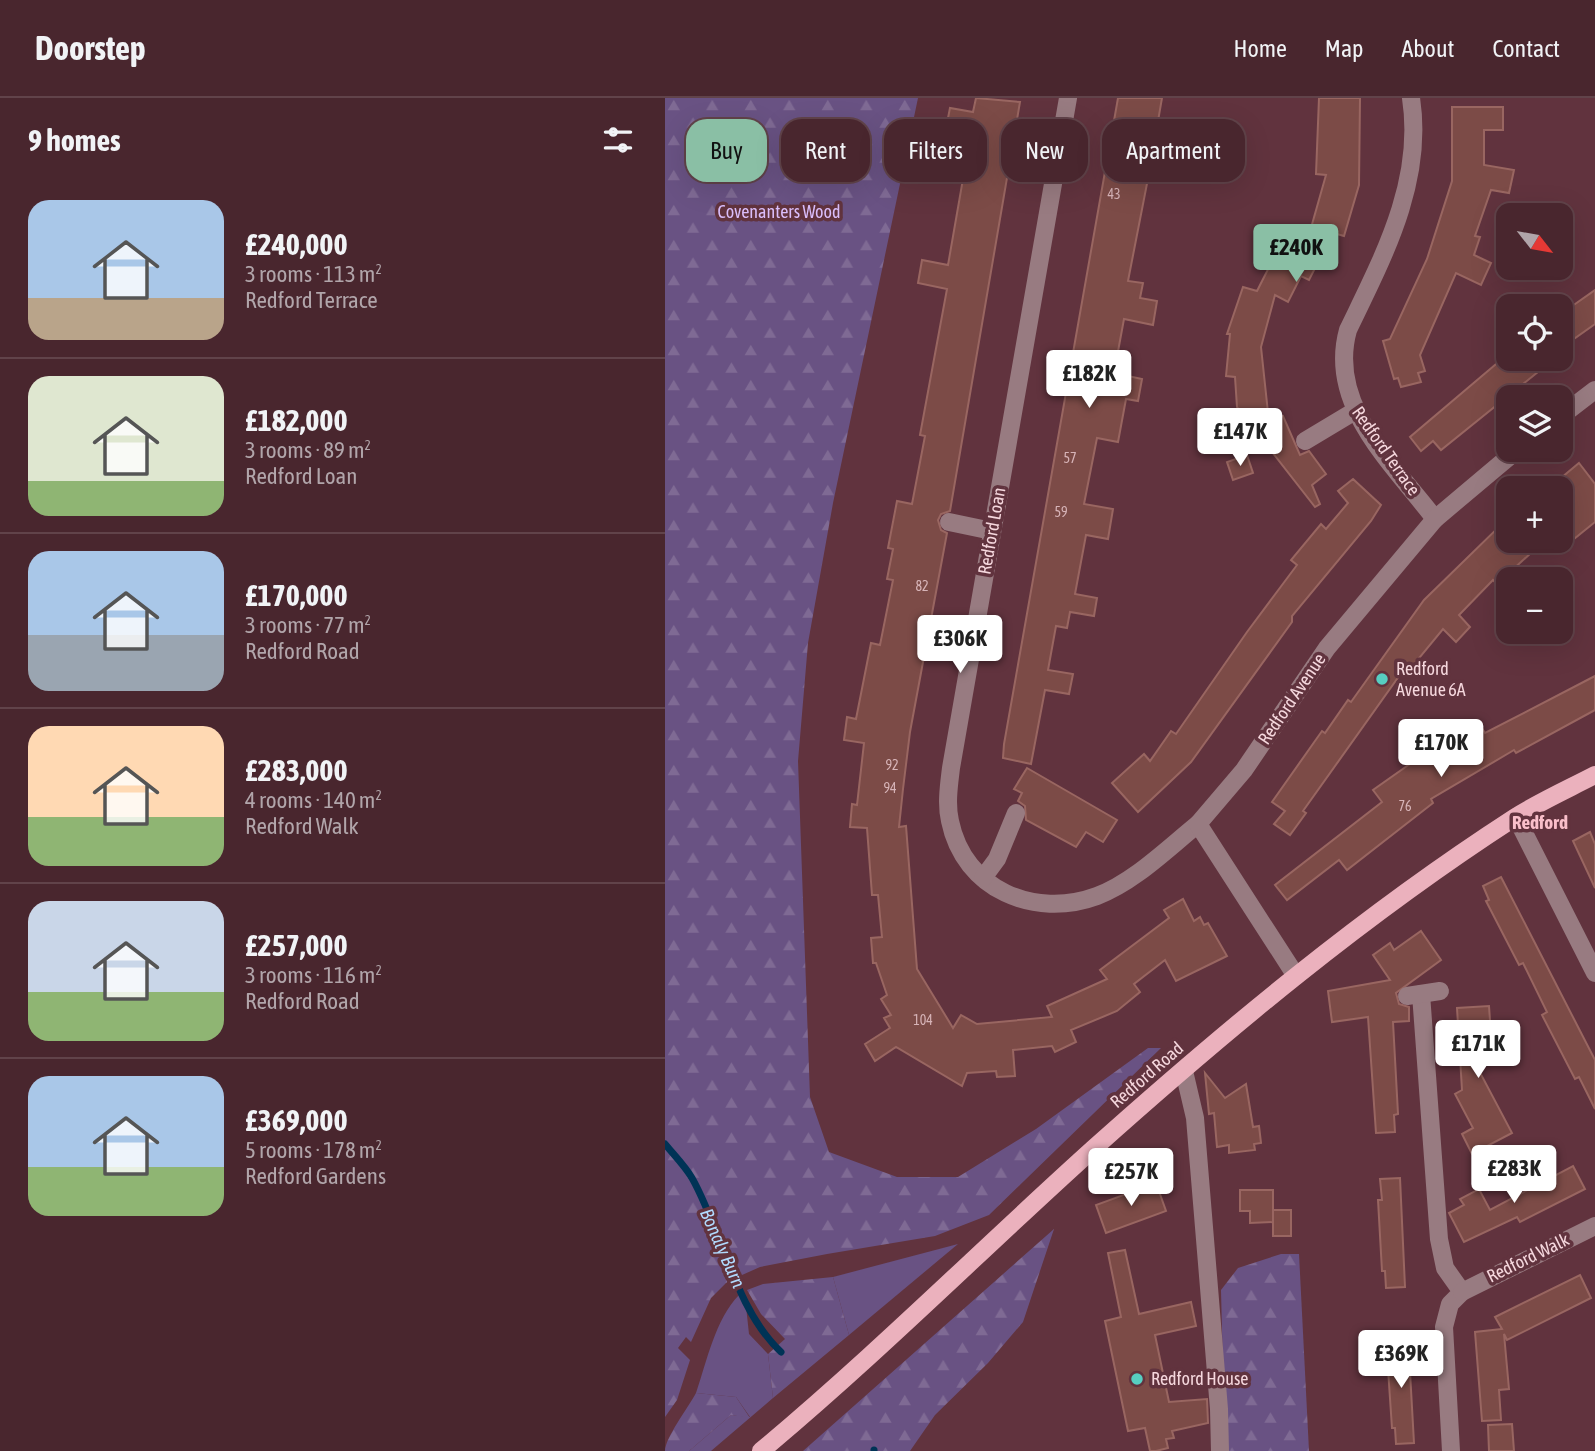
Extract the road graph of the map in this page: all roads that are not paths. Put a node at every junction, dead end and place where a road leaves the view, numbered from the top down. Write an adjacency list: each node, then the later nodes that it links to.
1 (1068, 98): 10 (street, Redford Loan)
2 (1411, 98): 5 (street, Redford Terrace)
3 (1595, 390): 4 (street)
4 (1573, 407)
5 (1355, 411): 6 (street); 8 (street, Redford Terrace)
6 (1305, 440)
7 (1503, 462): 8 (street, Redford Avenue)
8 (1435, 519): 14 (street, Redford Avenue)
9 (949, 522): 10 (street)
10 (992, 531): 15 (street, Redford Loan)
11 (1595, 775): 13 (main road, Redford Road)
12 (1016, 813): 15 (street)
13 (1516, 817): 16 (street); 17 (main road, Redford Road)
14 (1198, 824): 15 (street, Redford Loan); 17 (street)
15 (983, 878)
16 (1595, 973)
17 (1296, 976): 19 (main road, Redford Road)
18 (1440, 991): 21 (street)
19 (1184, 1071): 22 (main road, Redford Road); 23 (street)
20 (1595, 1226): 21 (street, Redford Walk)
21 (1462, 1292): 24 (street)
22 (761, 1451)
23 (1220, 1451)
24 (1451, 1451)

